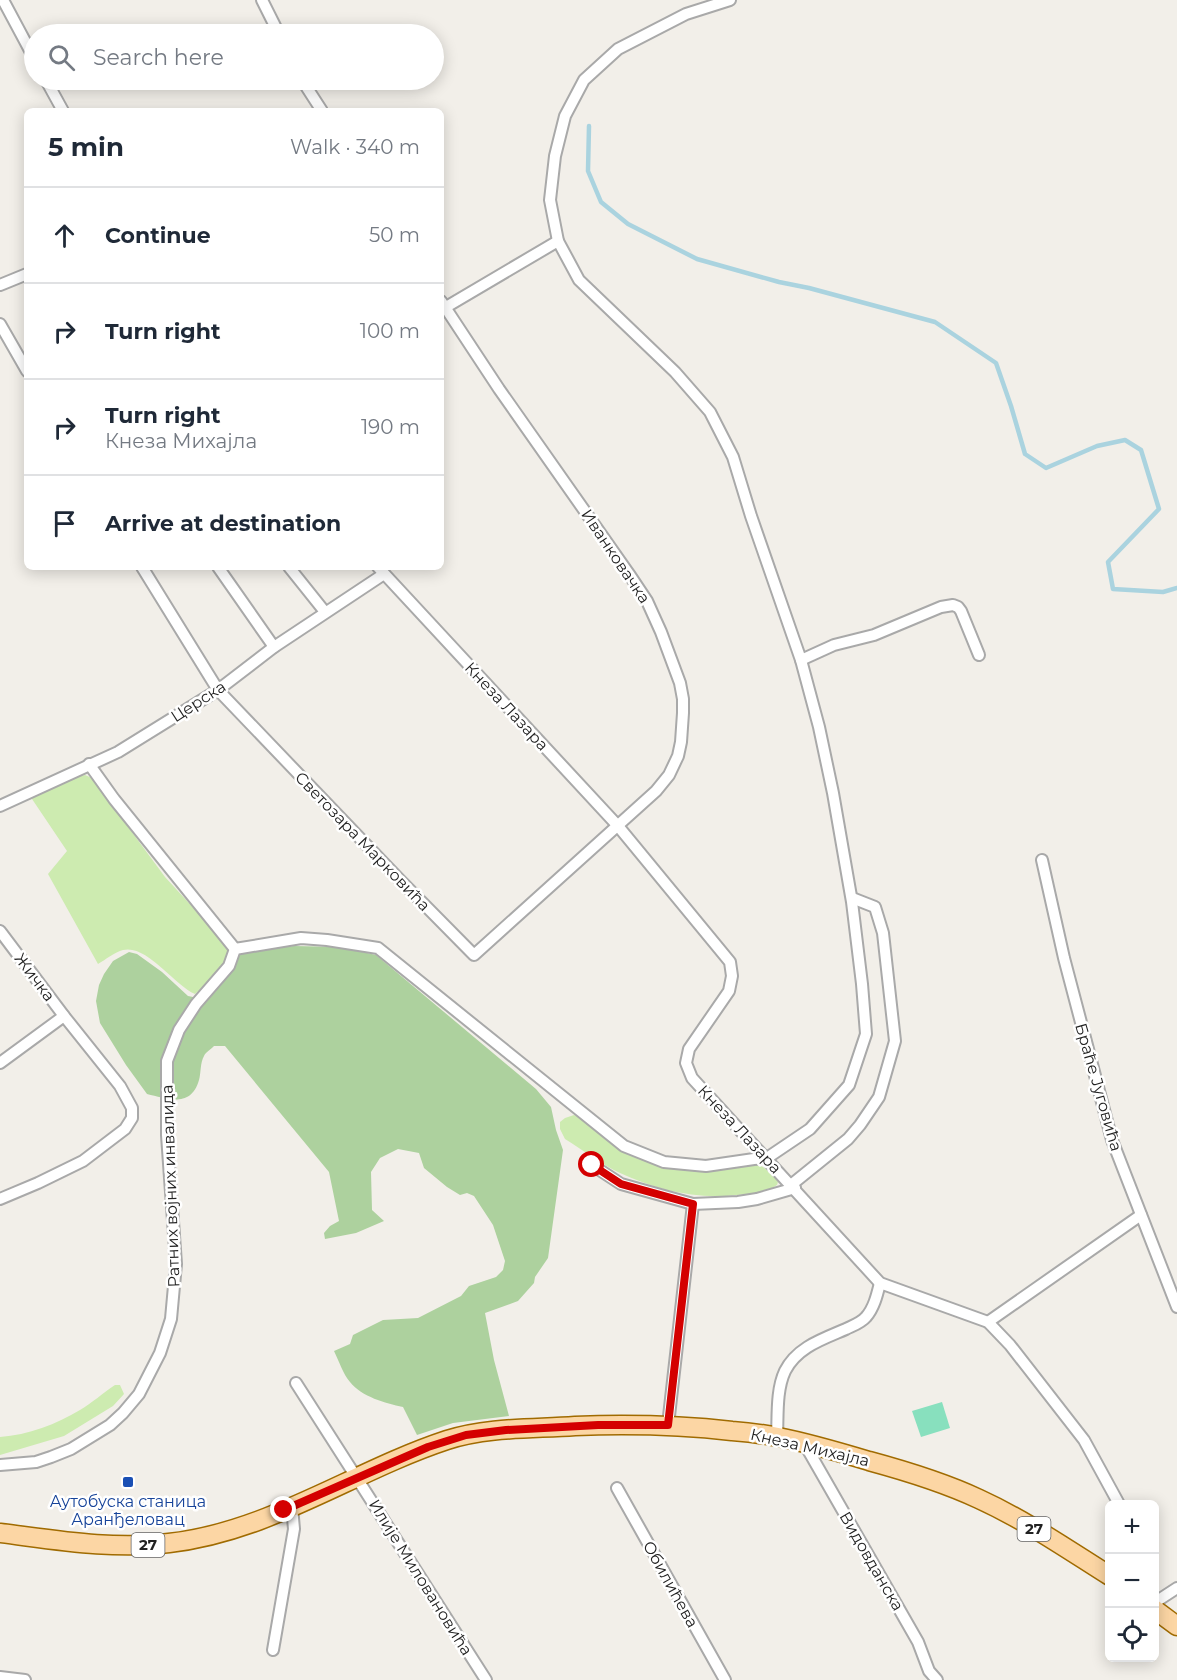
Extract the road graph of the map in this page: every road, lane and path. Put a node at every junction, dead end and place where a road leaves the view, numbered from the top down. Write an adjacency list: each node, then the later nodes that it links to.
1 (3, 0): 5 (street)
2 (262, 0): 4 (street)
3 (730, 0): 10 (street)
4 (274, 24)
5 (24, 39)
6 (51, 90): 8 (street)
7 (308, 90): 9 (street)
8 (61, 108)
9 (320, 108)
10 (558, 241): 13 (street); 24 (street)
11 (24, 275): 12 (street)
12 (0, 285)
13 (444, 305)
14 (444, 309): 28 (street, Иванковачка)
15 (0, 324): 16 (street)
16 (24, 366)
17 (144, 570): 25 (street, Светозара Марковића)
18 (220, 570): 22 (street)
19 (291, 570): 21 (street)
20 (381, 570): 21 (street, Церска); 28 (street, Кнеза Лазара)
21 (326, 612): 22 (street, Церска)
22 (274, 647): 25 (street, Церска)
23 (979, 655): 24 (street)
24 (801, 660): 30 (street)
25 (218, 690): 26 (street, Церска); 28 (street, Светозара Марковића)
26 (89, 764): 27 (street, Церска); 32 (street)
27 (0, 806)
28 (618, 825): 35 (street, Кнеза Лазара)
29 (1042, 860): 40 (street, Браће Југовића)
30 (852, 898): 35 (street); 37 (street)
31 (0, 931): 33 (street, Жичка)
32 (235, 949): 35 (street); 48 (street, Ратних војних инвалида)
33 (64, 1016): 34 (street, Жичка); 38 (street)
34 (0, 1063)
35 (767, 1158): 37 (street, Кнеза Лазара)
36 (592, 1165): 39 (street)
37 (793, 1186): 39 (street); 41 (street, Кнеза Лазара)
38 (0, 1199)
39 (693, 1204): 45 (street)
40 (1141, 1215): 42 (street, Браће Југовића); 43 (street)
41 (880, 1283): 43 (street, Кнеза Лазара); 46 (street)
42 (1177, 1307)
43 (988, 1322): 51 (street, Кнеза Лазара)
44 (296, 1383): 49 (street, Илије Миловановића)
45 (668, 1425): 46 (main road, Кнеза Михајла / 27); 49 (main road, Кнеза Михајла / 27)
46 (777, 1436): 47 (main road, Кнеза Михајла / 27)
47 (804, 1443): 54 (main road, Кнеза Михајла / 27); 61 (street, Видовданска)
48 (0, 1466)
49 (357, 1477): 52 (main road, Кнеза Михајла / 27); 63 (street, Илије Миловановића)
50 (617, 1488): 64 (street, Обилићева)
51 (1117, 1500)
52 (292, 1508): 53 (main road, Кнеза Михајла / 27); 59 (street)
53 (0, 1533)
54 (1105, 1573)
55 (1177, 1588): 56 (street)
56 (1159, 1600)
57 (1159, 1612): 58 (main road)
58 (1177, 1626)
59 (273, 1650)
60 (0, 1677): 62 (street)
61 (930, 1677)
62 (25, 1680)
63 (486, 1680)
64 (725, 1680)

